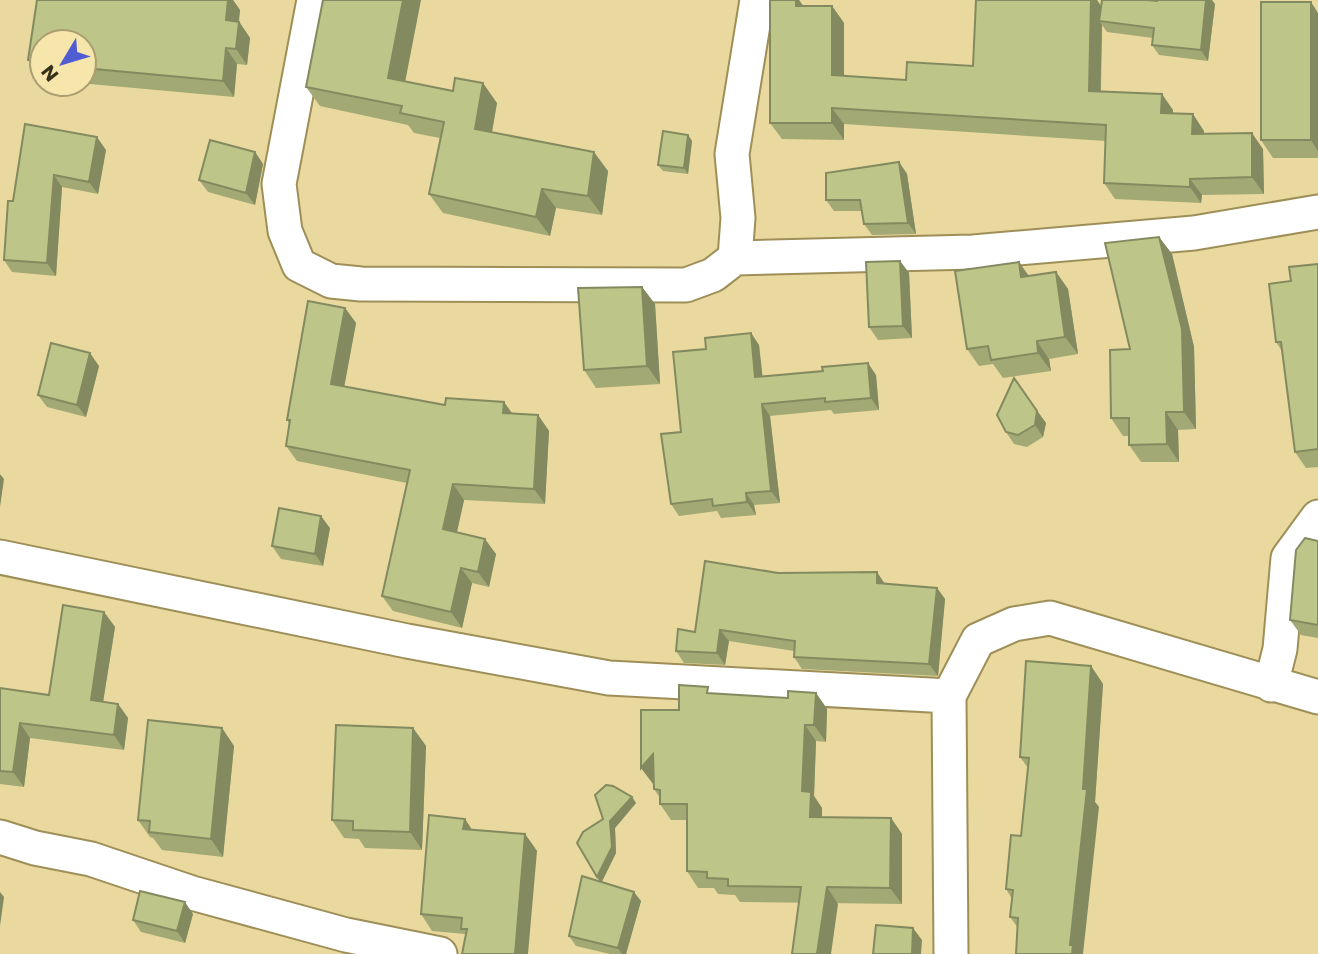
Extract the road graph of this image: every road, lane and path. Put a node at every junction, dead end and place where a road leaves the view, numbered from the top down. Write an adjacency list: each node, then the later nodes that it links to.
1 (314, 0): 4 (street)
2 (757, 0): 4 (street)
3 (1318, 212): 4 (street)
4 (735, 257)
5 (1318, 517): 7 (street)
6 (0, 557): 8 (street)
7 (1270, 685): 8 (street); 9 (street)
8 (949, 696): 12 (street)
9 (1318, 697)
10 (0, 837): 11 (street)
11 (440, 954)
12 (951, 954)

